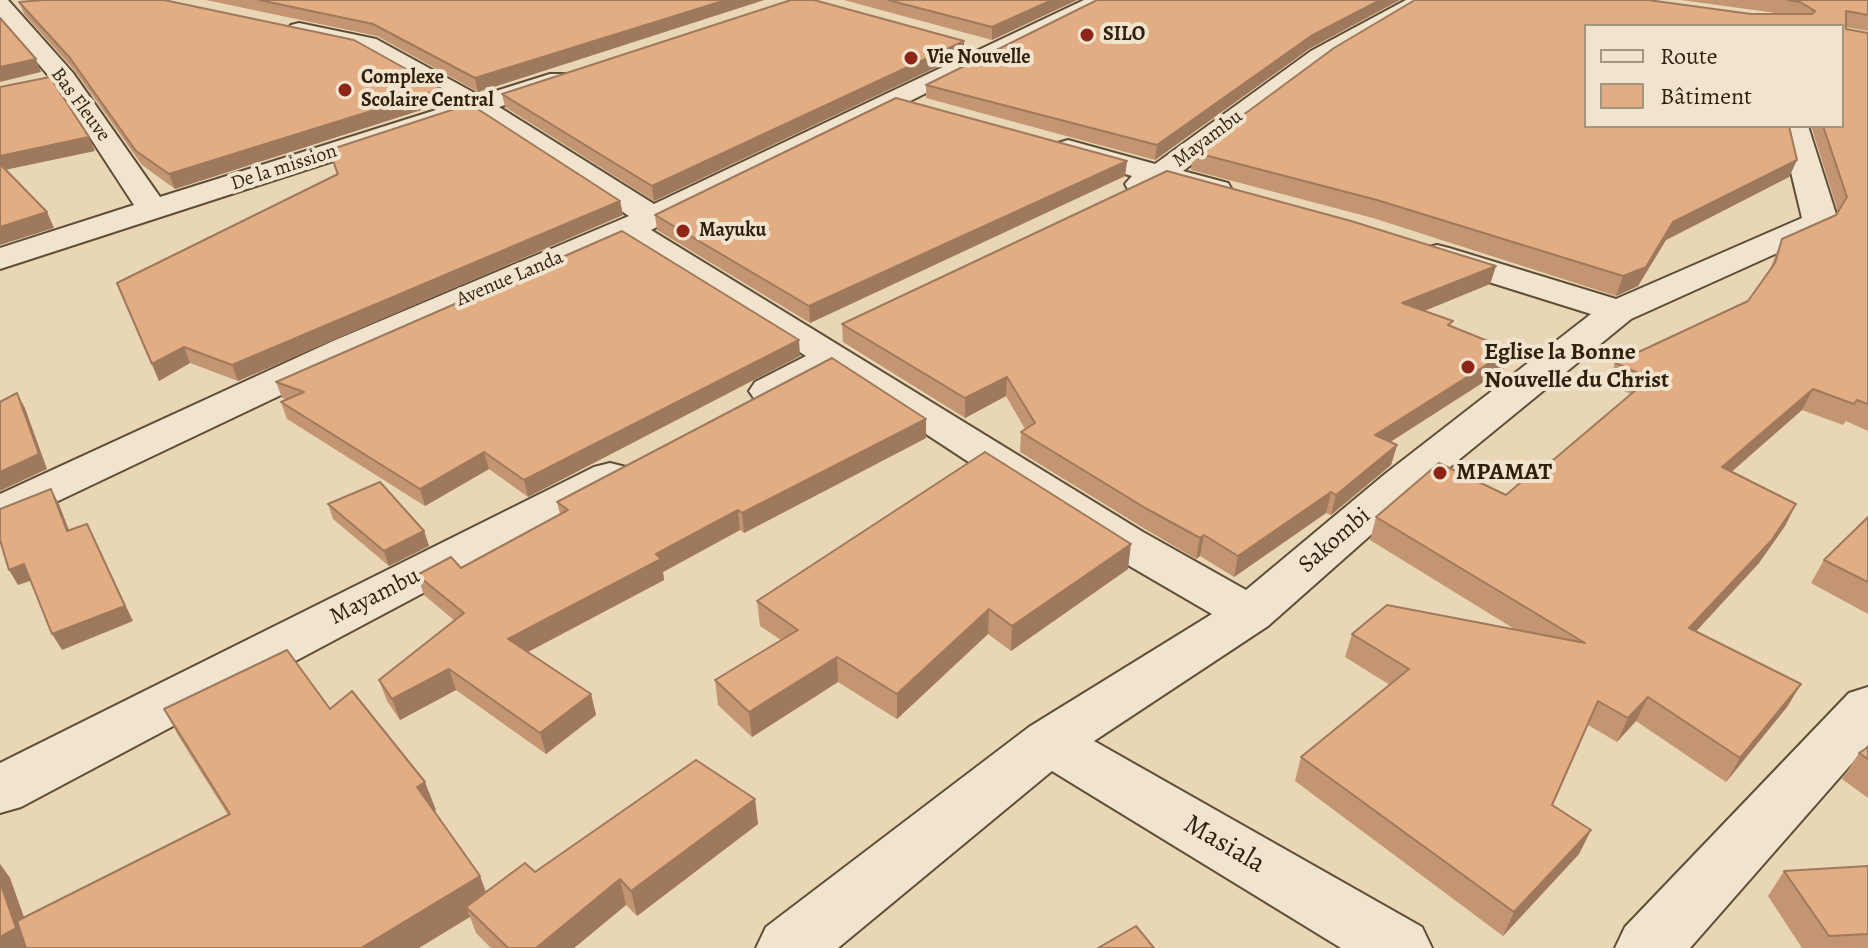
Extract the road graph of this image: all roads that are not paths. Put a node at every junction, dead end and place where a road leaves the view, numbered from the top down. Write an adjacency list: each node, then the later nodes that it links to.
1 (1102, 0): 6 (street, Avenue Landa)
2 (1423, 0): 11 (street, Mayambu)
3 (7, 6): 14 (street, Bas Fleuve)
4 (278, 25): 7 (street)
5 (585, 71): 7 (street, De la mission)
6 (892, 100): 8 (street); 15 (street, Avenue Landa)
7 (479, 106): 14 (street, De la mission); 15 (street)
8 (945, 113)
9 (1795, 128): 18 (street, Sakombi)
10 (1037, 140): 11 (street)
11 (1159, 175): 12 (street, Mayambu); 13 (street)
12 (1117, 195)
13 (1252, 200)
14 (153, 210): 17 (street, De la mission)
15 (639, 223): 19 (street); 22 (street, Avenue Landa)
16 (1404, 243): 18 (street)
17 (0, 259)
18 (1618, 311): 23 (street, Sakombi)
19 (827, 342): 20 (street); 23 (street)
20 (726, 415)
21 (644, 458): 26 (street, Mayambu)
22 (0, 511)
23 (1250, 614): 25 (street, Sakombi)
24 (1868, 708): 29 (street)
25 (1049, 742): 27 (street, Sakombi); 28 (street, Masiala)
26 (0, 790)
27 (789, 948)
28 (1399, 948)
29 (1648, 948)

